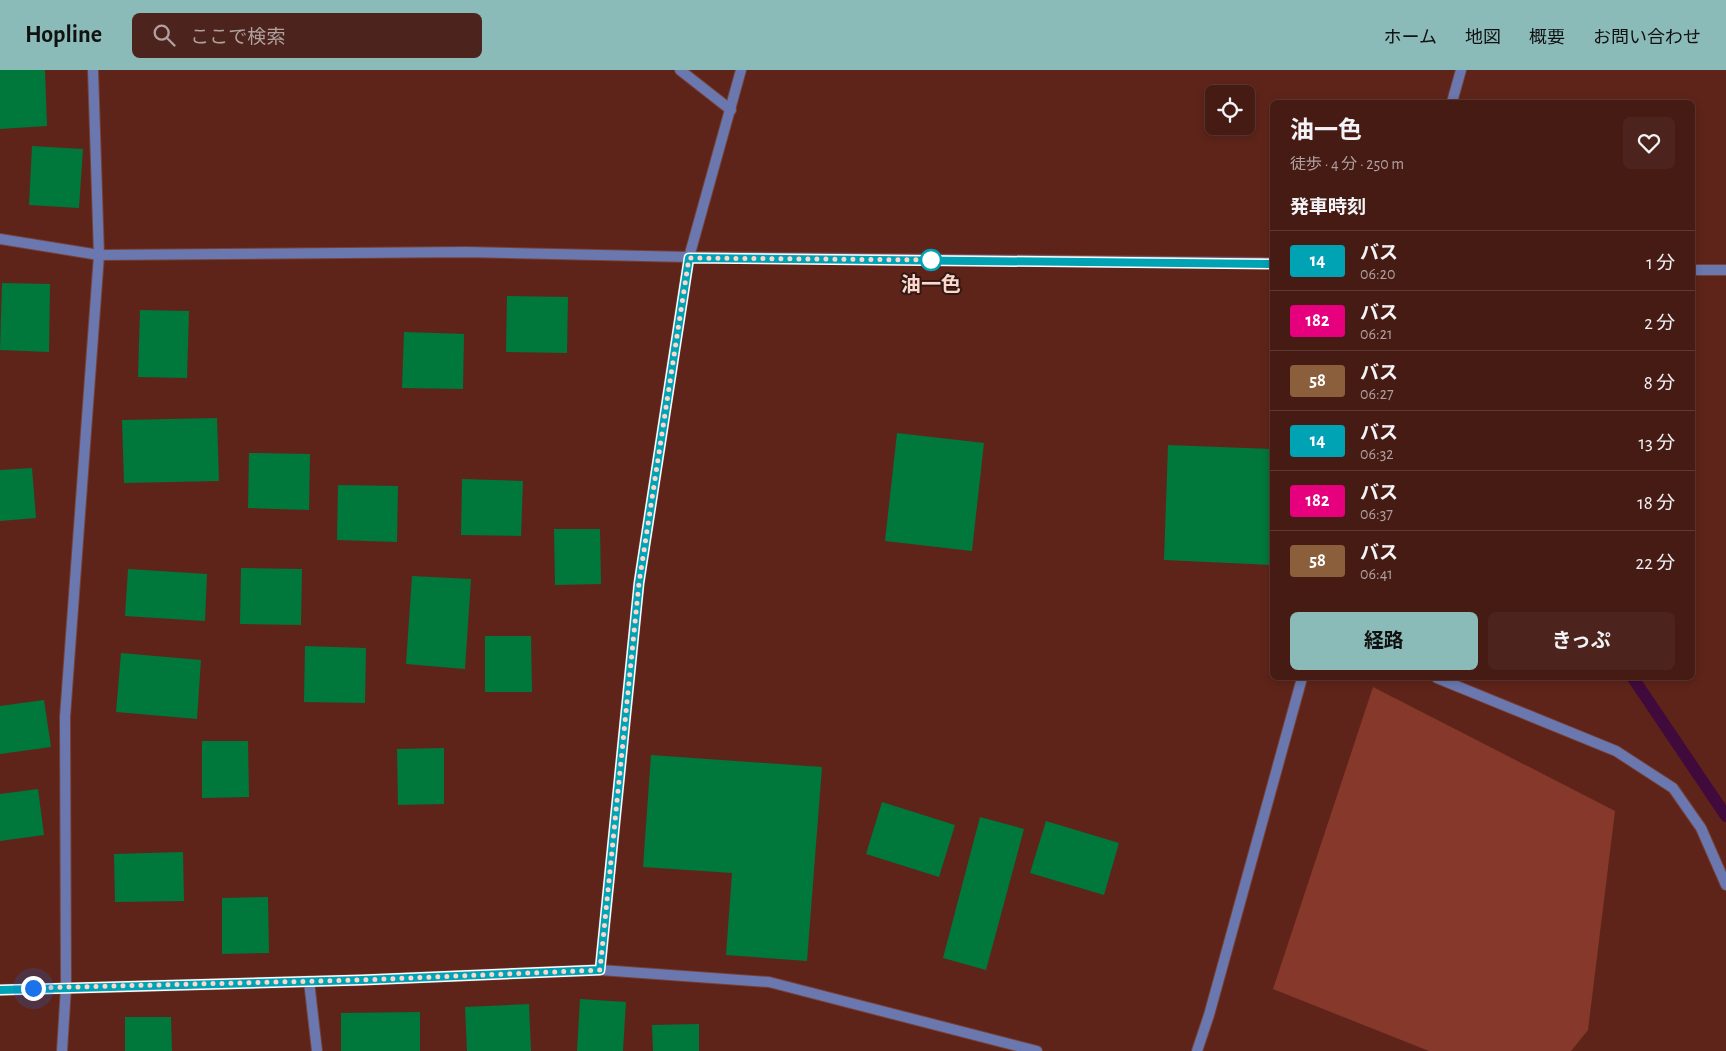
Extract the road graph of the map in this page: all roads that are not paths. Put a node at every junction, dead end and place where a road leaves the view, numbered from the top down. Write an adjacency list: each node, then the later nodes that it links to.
1 (93, 70): 8 (street)
2 (680, 70): 6 (street)
3 (741, 70): 6 (street)
4 (1461, 70): 5 (street)
5 (1453, 100)
6 (731, 110): 9 (street)
7 (0, 239): 8 (street)
8 (99, 255): 9 (street); 18 (street)
9 (689, 258): 10 (street); 16 (street)
10 (1270, 264)
11 (1695, 270): 12 (street)
12 (1726, 270)
13 (1301, 680): 23 (street)
14 (1441, 680): 15 (street)
15 (1726, 885)
16 (600, 970): 17 (street); 22 (street)
17 (309, 981): 18 (street); 21 (street)
18 (66, 987): 19 (street); 20 (street)
19 (0, 990)
20 (62, 1051)
21 (317, 1051)
22 (1037, 1051)
23 (1197, 1051)

